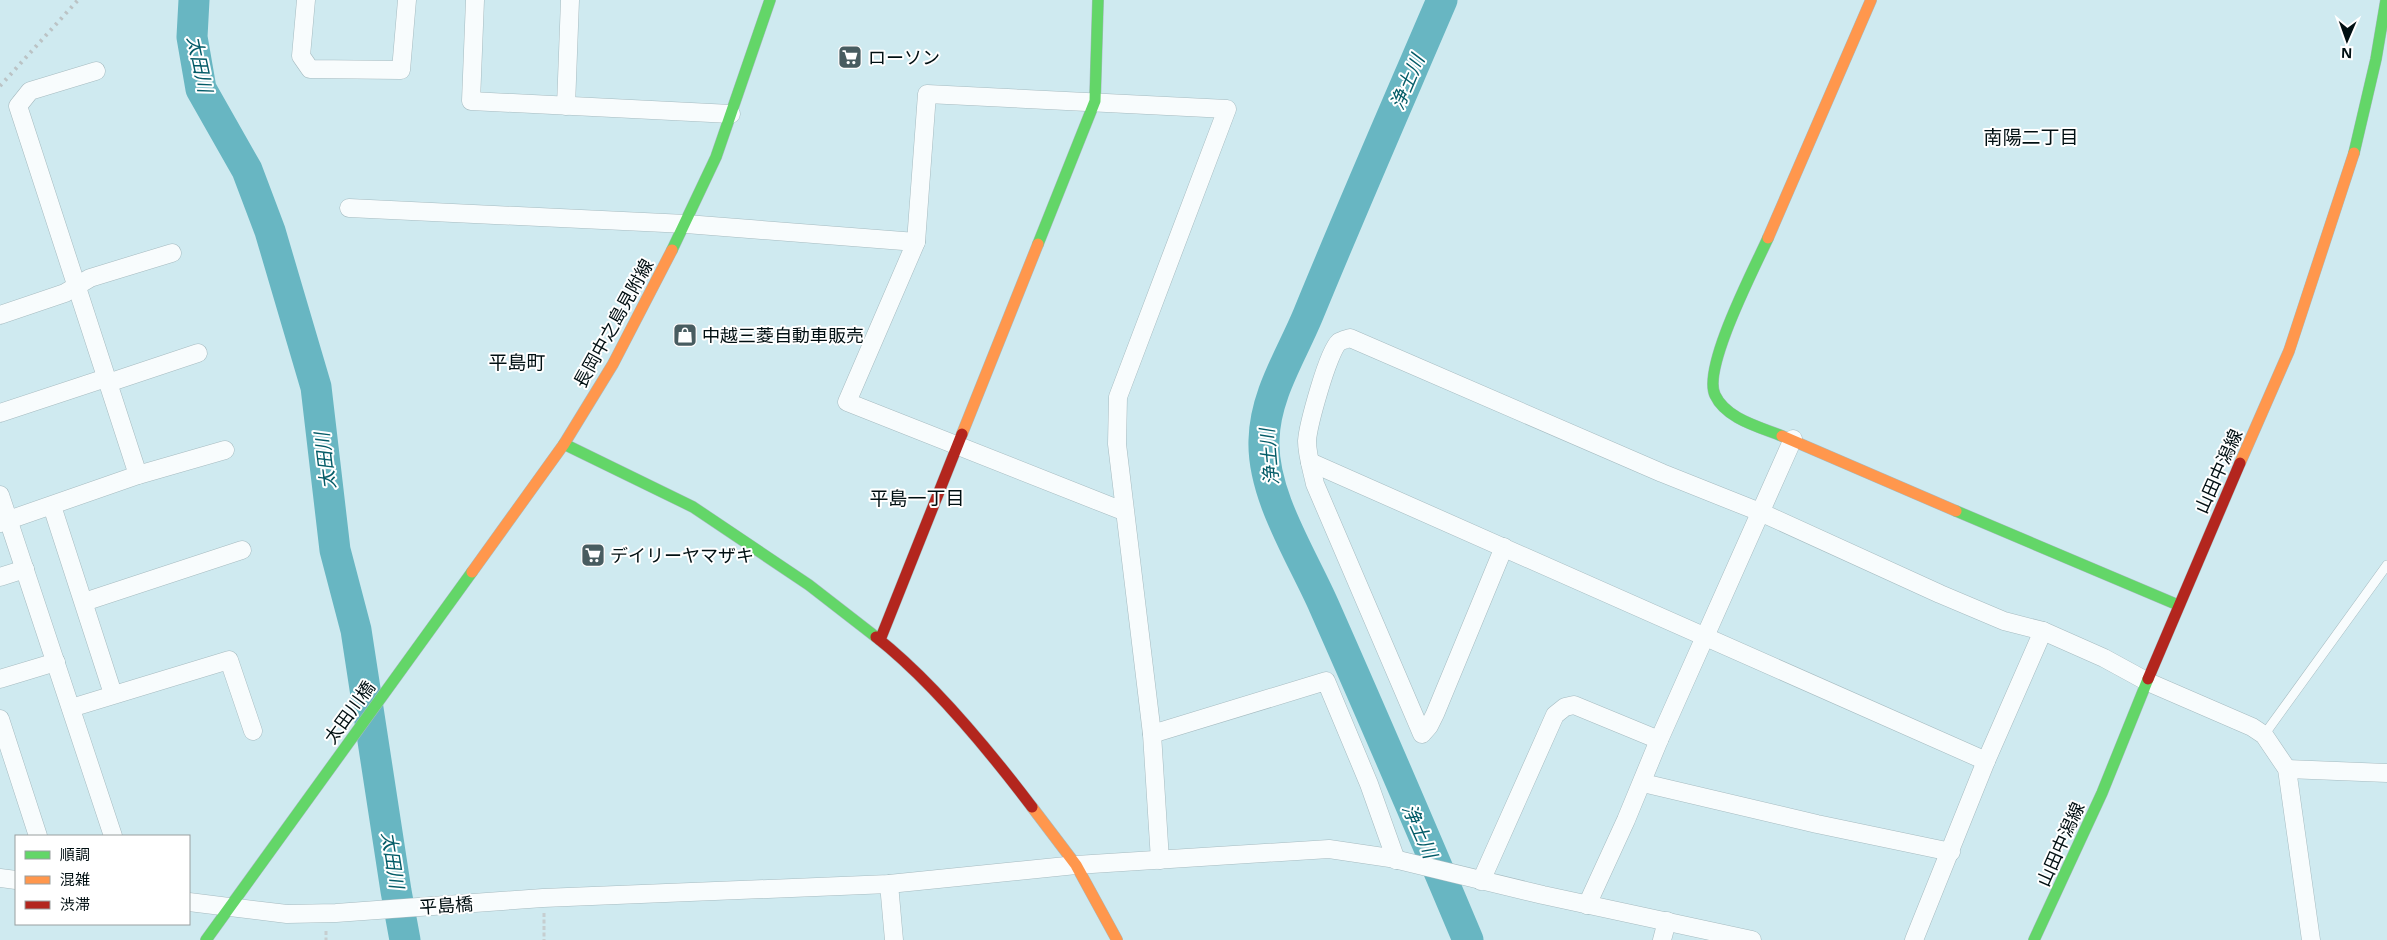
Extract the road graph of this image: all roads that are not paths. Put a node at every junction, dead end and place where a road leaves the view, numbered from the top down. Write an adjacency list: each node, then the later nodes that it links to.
1 (306, 0): 2 (street)
2 (407, 0)
3 (475, 0): 11 (street)
4 (570, 0): 11 (street)
5 (770, 0): 12 (street, 長岡中之島見附線)
6 (1098, 0): 10 (street)
7 (1871, 0): 22 (street)
8 (2386, 0): 39 (street, 山田中潟線)
9 (96, 71): 17 (street)
10 (1095, 101): 15 (street); 24 (street); 30 (street)
11 (566, 106): 12 (street)
12 (731, 114): 14 (street, 長岡中之島見附線)
13 (349, 208): 14 (street)
14 (686, 224): 15 (street); 23 (street, 長岡中之島見附線)
15 (916, 242): 24 (street)
16 (172, 253): 17 (street)
17 (76, 286): 18 (street); 20 (street)
18 (0, 315)
19 (198, 353): 20 (street)
20 (107, 381): 21 (street); 27 (street)
21 (0, 413)
22 (1793, 439): 31 (street); 39 (street)
23 (564, 444): 41 (street, 長岡中之島見附線); 43 (street)
24 (956, 446): 30 (street); 43 (street)
25 (226, 450): 27 (street)
26 (1310, 462): 31 (street); 33 (street); 33 (street)
27 (138, 475): 29 (street)
28 (0, 495): 32 (street)
29 (52, 506): 32 (street); 38 (street)
30 (1123, 511): 51 (street)
31 (1760, 512): 40 (street); 42 (street)
32 (4, 522): 36 (street)
33 (1504, 547): 42 (street)
34 (242, 550): 38 (street)
35 (2387, 565): 52 (lane)
36 (25, 569): 37 (street); 44 (street)
37 (0, 577)
38 (84, 602): 47 (street)
39 (2178, 605): 46 (street, 山田中潟線)
40 (2043, 631): 46 (street); 54 (street)
41 (430, 632): 70 (street, 太田川橋)
42 (1707, 636): 53 (street); 54 (street)
43 (880, 640): 63 (street)
44 (56, 662): 45 (street); 48 (street)
45 (0, 679)
46 (2148, 682): 52 (street); 78 (street, 山田中潟線)
47 (113, 694): 48 (street); 50 (street)
48 (71, 708): 59 (street)
49 (0, 720): 58 (street)
50 (253, 732)
51 (1152, 734): 61 (street); 62 (street)
52 (2264, 735): 55 (street)
53 (1659, 740): 57 (street); 66 (street)
54 (1986, 761): 60 (street)
55 (2287, 769): 56 (street); 79 (street)
56 (2387, 773)
57 (1642, 783): 60 (street); 69 (street)
58 (38, 835)
59 (113, 835)
60 (1951, 852): 77 (street)
61 (1160, 860): 62 (street, 平島橋); 63 (street, 平島橋)
62 (1396, 860): 66 (street, 平島橋)
63 (1076, 865): 67 (street, 平島橋); 74 (street)
64 (0, 878): 65 (street)
65 (15, 880)
66 (1476, 880): 69 (street, 平島橋)
67 (889, 884): 70 (street, 平島橋); 73 (street)
68 (190, 902): 70 (street, 平島橋)
69 (1587, 905): 71 (street, 平島橋)
70 (229, 906): 72 (street)
71 (1667, 921): 75 (street); 76 (street, 平島橋)
72 (206, 940)
73 (894, 940)
74 (1117, 940)
75 (1662, 940)
76 (1752, 940)
77 (1914, 940)
78 (2034, 940)
79 (2311, 940)

